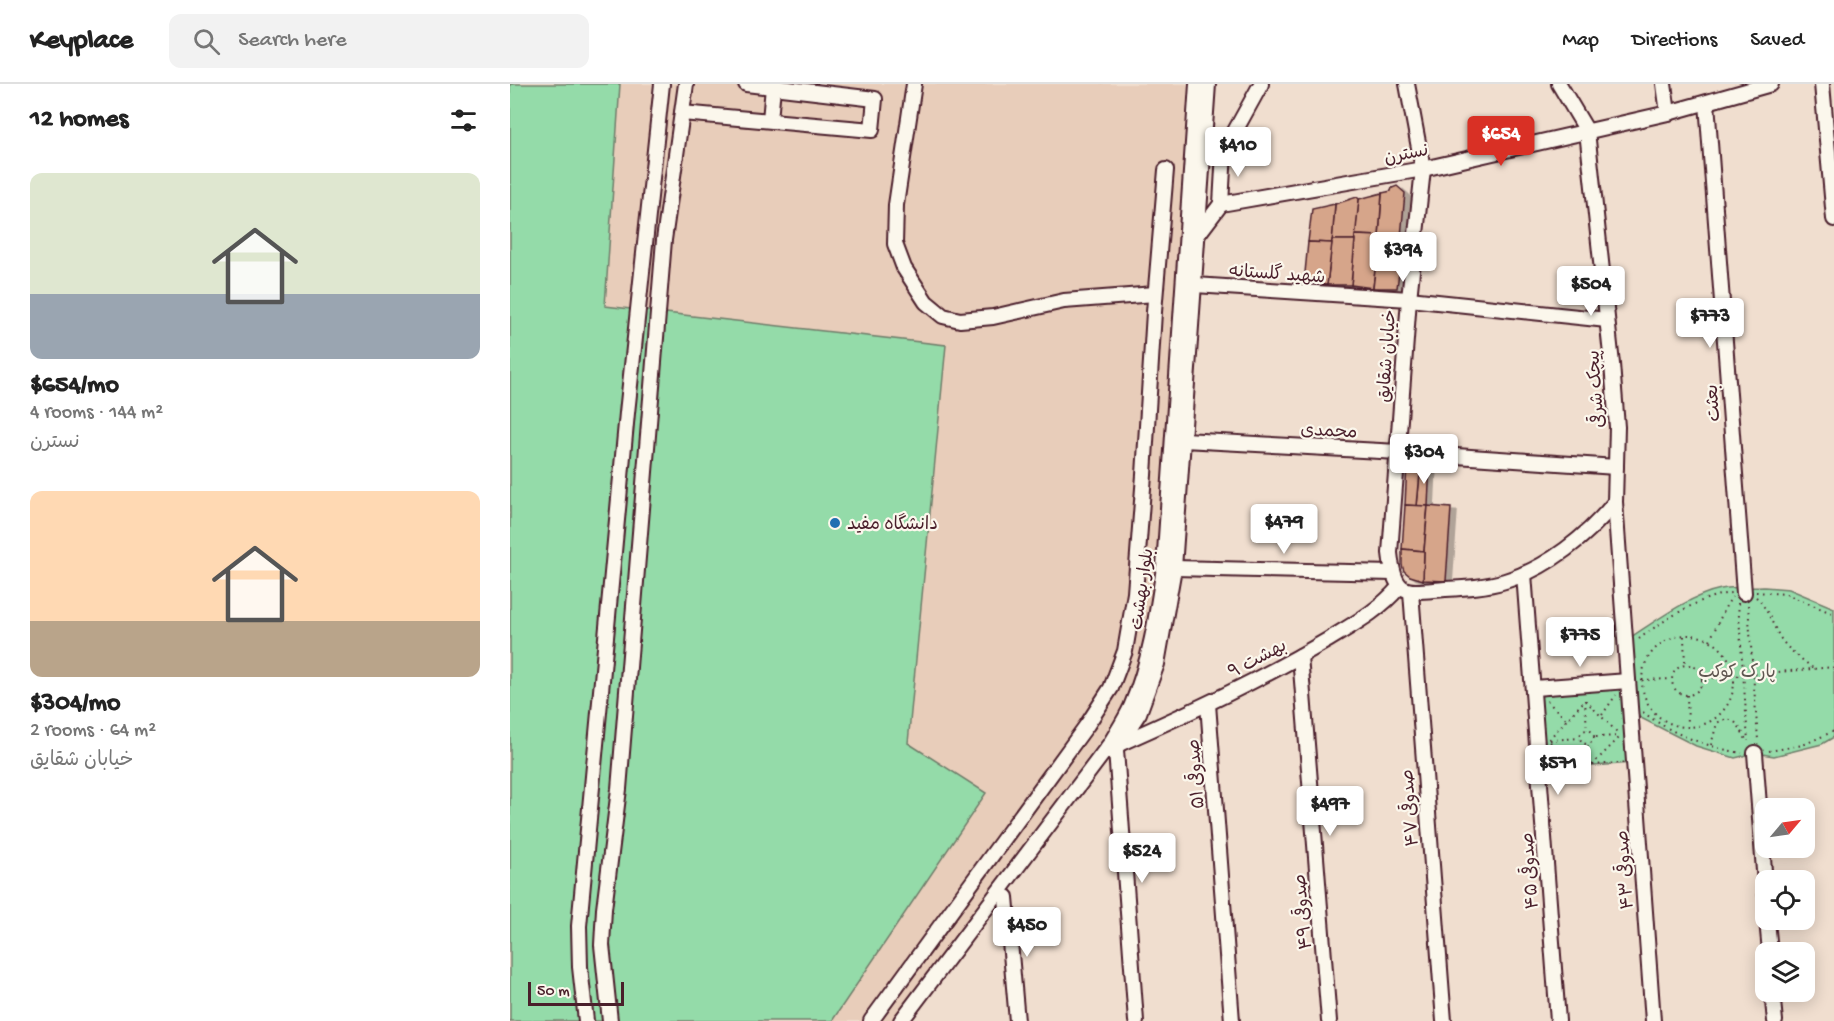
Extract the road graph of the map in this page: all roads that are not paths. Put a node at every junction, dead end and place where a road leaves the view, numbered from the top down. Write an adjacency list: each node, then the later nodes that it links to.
1 (662, 84): 49 (street)
2 (686, 84): 15 (street)
3 (746, 84): 13 (street)
4 (914, 84): 27 (street)
5 (1197, 84): 48 (street, بلوار بهشت)
6 (1208, 84): 18 (street, بلوار بهشت)
7 (1261, 84): 20 (street)
8 (1407, 84): 21 (street, خیابان شقایق)
9 (1558, 84): 19 (street)
10 (1664, 84): 16 (street)
11 (1771, 84): 14 (street, نسترن)
12 (1822, 84): 24 (street)
13 (773, 87): 17 (street); 17 (street)
14 (1707, 103): 16 (street, نسترن); 38 (street, بعثت)
15 (682, 113): 17 (street); 50 (street)
16 (1668, 113): 19 (street, نسترن)
17 (770, 120)
18 (1205, 126): 20 (street); 25 (street, بلوار بهشت)
19 (1587, 131): 21 (street, نسترن); 29 (street, پیچک شرقی)
20 (1224, 151): 23 (street)
21 (1423, 169): 23 (street, نسترن); 28 (street, خیابان شقایق)
22 (1166, 170): 27 (street)
23 (1221, 204): 25 (street)
24 (1834, 219)
25 (1199, 233): 26 (street, بلوار بهشت)
26 (1195, 285): 28 (street, شهید گلستانه); 30 (street, بلوار بهشت)
27 (1155, 294): 51 (street)
28 (1409, 299): 29 (street, شهید گلستانه); 31 (street, خیابان شقایق)
29 (1607, 320): 32 (street, پیچک شرقی)
30 (1184, 440): 31 (street, محمدی); 34 (street, بلوار بهشت)
31 (1398, 452): 32 (street, محمدی); 35 (street, خیابان شقایق)
32 (1616, 467): 33 (street, پیچک شرقی)
33 (1615, 502): 36 (street); 40 (street, صدوقی ۴۳)
34 (1174, 568): 35 (street); 43 (street, بلوار بهشت)
35 (1393, 573): 37 (street, خیابان شقایق)
36 (1524, 574): 37 (street); 41 (street, صدوقی ۴۵)
37 (1405, 589): 39 (street, بهشت ۹); 56 (street, صدوقی ۴۷)
38 (1746, 593)
39 (1300, 656): 42 (street, بهشت ۹); 55 (street, صدوقی ۴۹)
40 (1634, 681): 41 (street); 58 (street, صدوقی ۴۳)
41 (1536, 689): 57 (street, صدوقی ۴۵)
42 (1208, 704): 43 (street, بهشت ۹); 54 (street, صدوقی ۵۱)
43 (1118, 746): 46 (street, بلوار بهشت); 53 (street)
44 (1757, 752): 45 (street)
45 (1764, 870)
46 (1006, 897): 48 (street, بلوار بهشت); 52 (street)
47 (1773, 1002): 59 (street)
48 (910, 1020)
49 (586, 1021)
50 (610, 1021)
51 (871, 1021)
52 (1017, 1021)
53 (1136, 1021)
54 (1232, 1021)
55 (1329, 1021)
56 (1444, 1021)
57 (1558, 1021)
58 (1653, 1021)
59 (1775, 1021)

